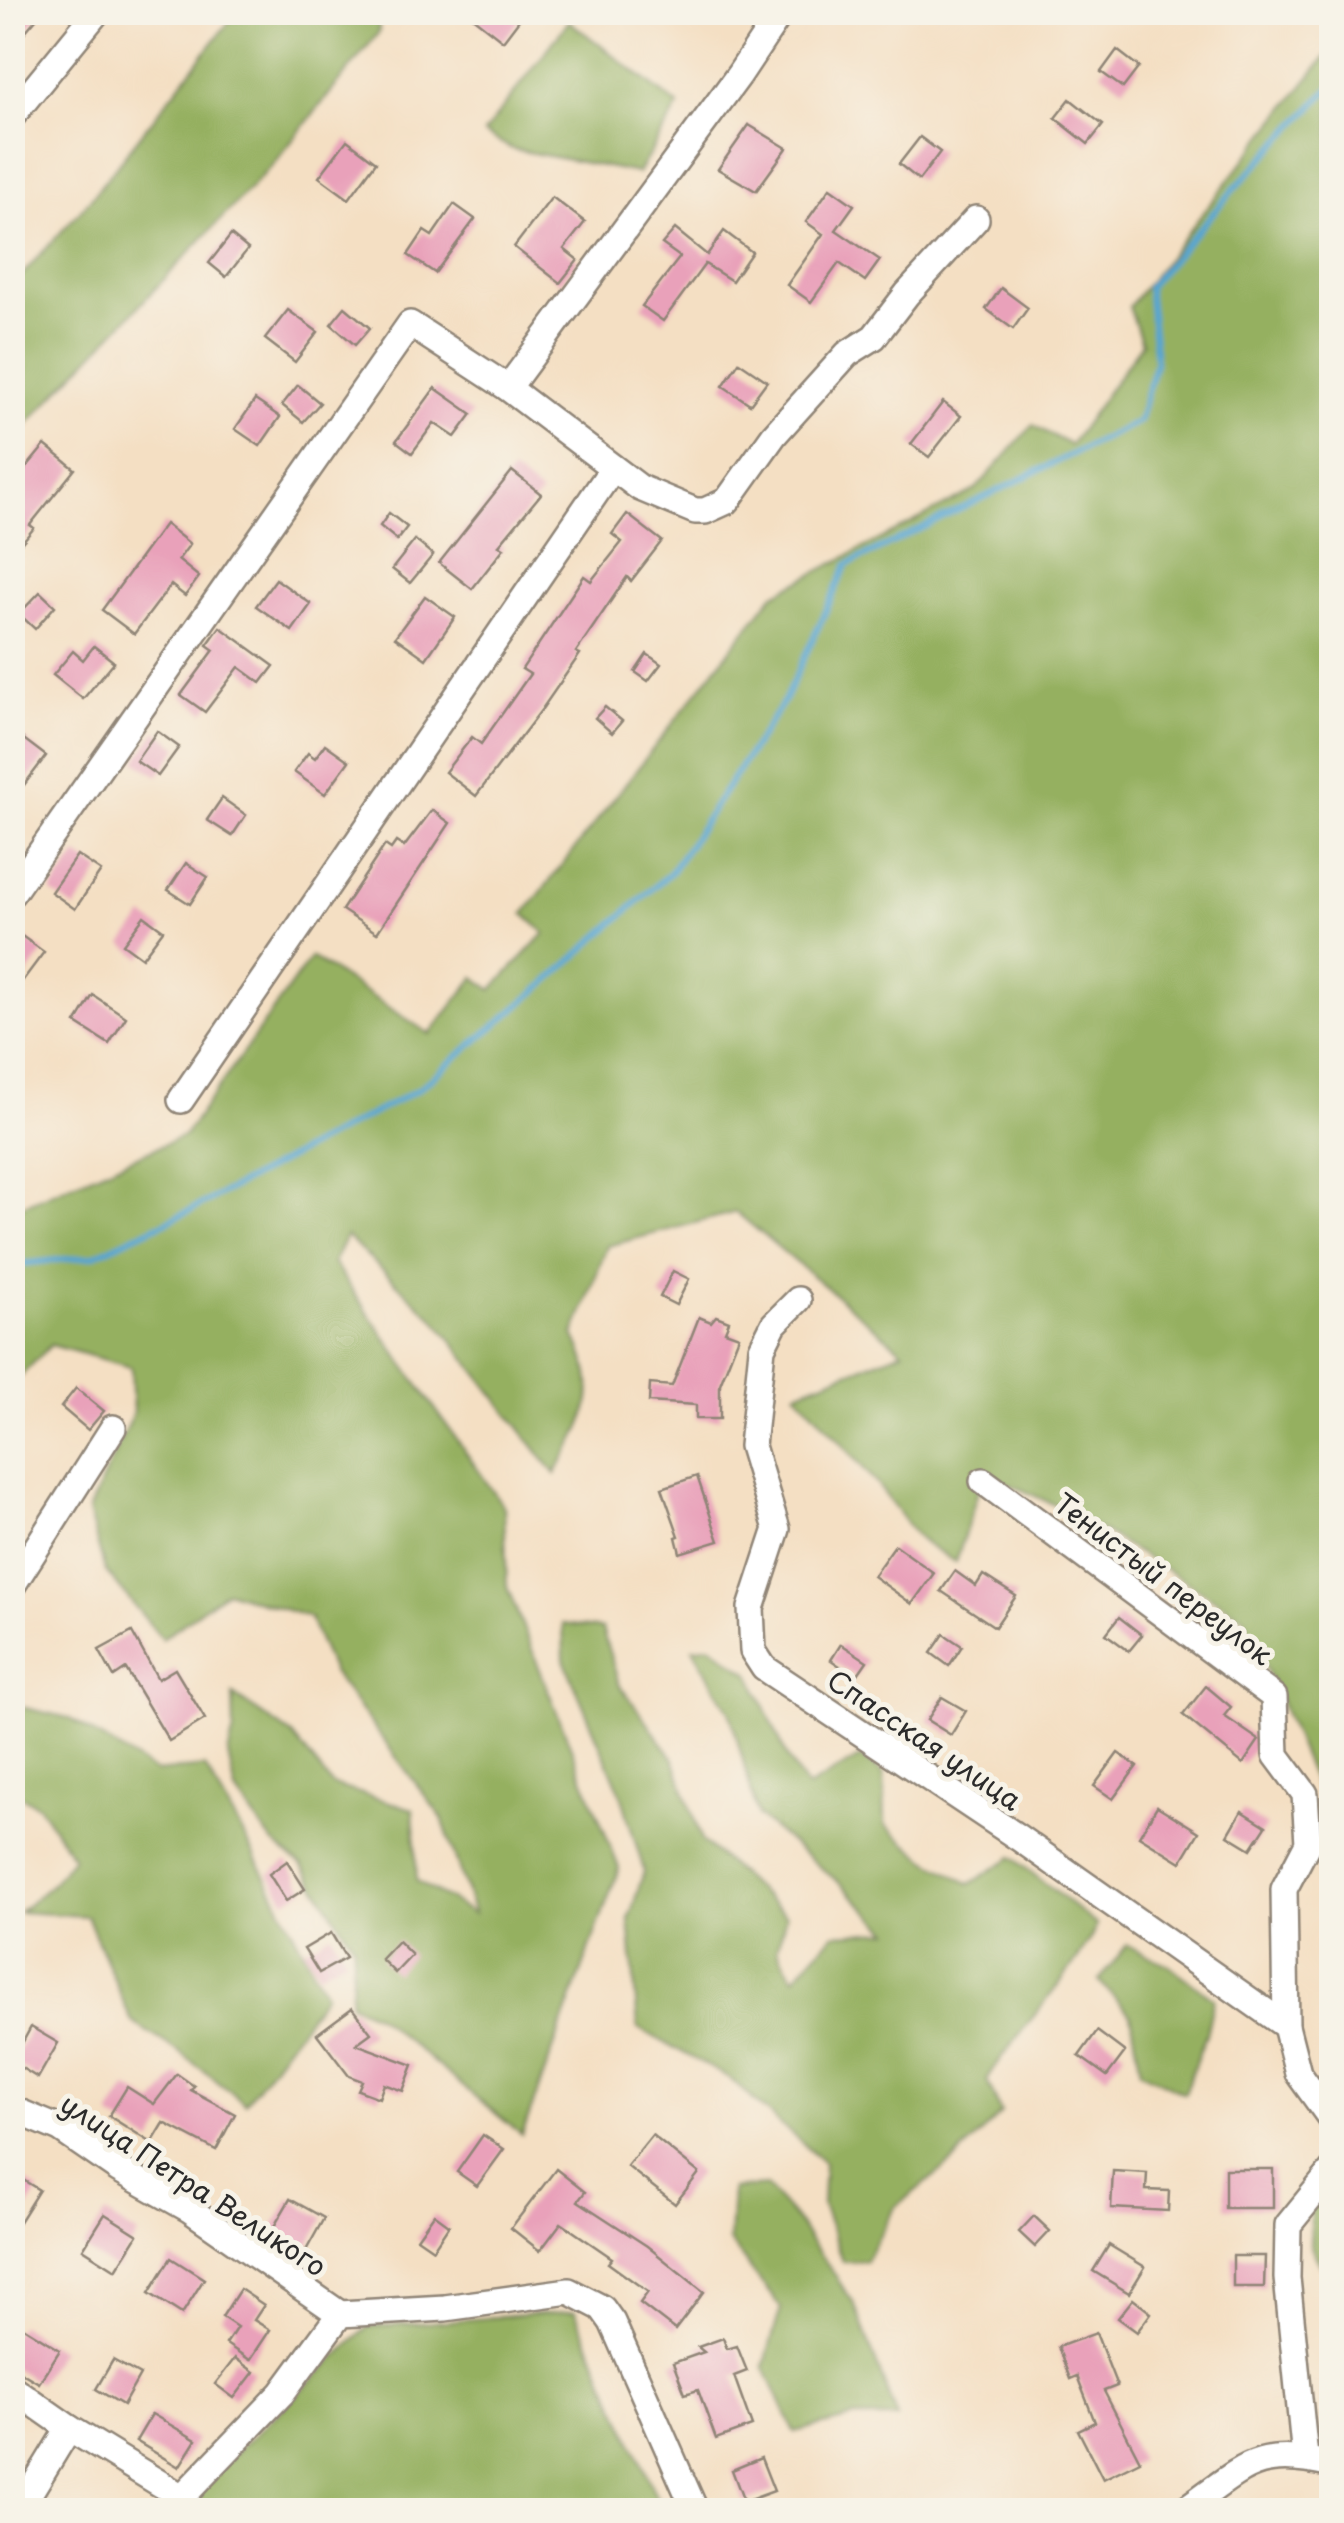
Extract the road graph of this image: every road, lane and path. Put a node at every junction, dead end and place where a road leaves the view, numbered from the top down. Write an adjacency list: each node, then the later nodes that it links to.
1 (97, 12): 3 (street)
2 (780, 12): 5 (street)
3 (12, 116)
4 (976, 220): 6 (street)
5 (508, 388): 6 (street); 7 (street)
6 (613, 468): 8 (street)
7 (12, 892)
8 (180, 1100)
9 (798, 1300): 13 (street, Спасская улица)
10 (113, 1428): 12 (street)
11 (984, 1481): 13 (street, Тенистый переулок)
12 (12, 1586)
13 (1286, 2026): 15 (street)
14 (12, 2109): 17 (street, улица Петра Великого)
15 (1332, 2120)
16 (1332, 2171): 20 (street)
17 (340, 2314): 22 (street); 24 (street)
18 (12, 2388): 19 (street)
19 (69, 2428): 22 (street); 23 (street)
20 (1305, 2458): 21 (street); 25 (street)
21 (1332, 2465)
22 (186, 2504)
23 (19, 2510)
24 (695, 2510)
25 (1184, 2510)

